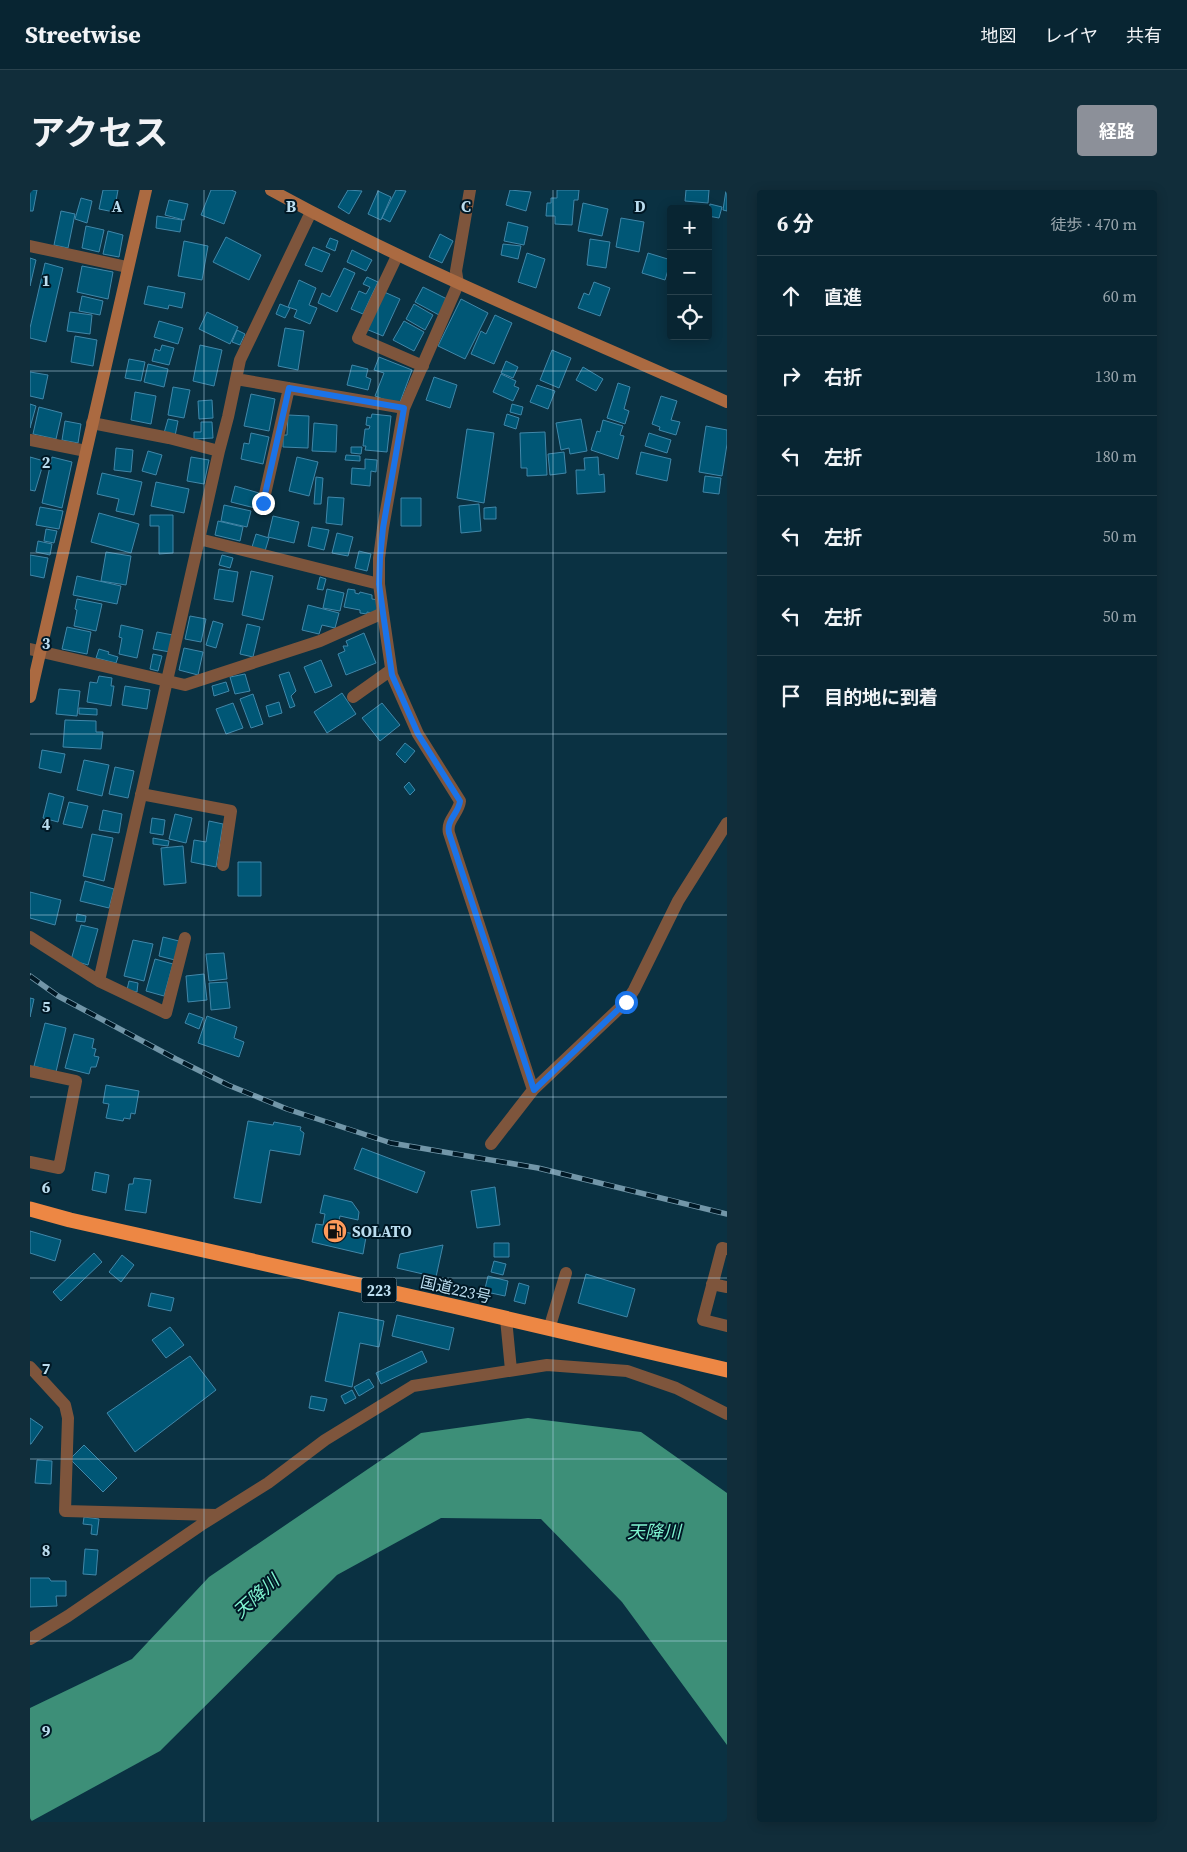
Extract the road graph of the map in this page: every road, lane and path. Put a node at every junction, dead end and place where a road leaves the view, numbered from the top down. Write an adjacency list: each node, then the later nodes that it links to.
1 (146, 190): 7 (street)
2 (271, 190): 4 (street)
3 (470, 190): 8 (street)
4 (311, 212): 6 (street); 10 (street)
5 (30, 246): 7 (street)
6 (397, 256): 8 (street); 9 (street)
7 (127, 267): 14 (street)
8 (458, 284): 9 (street); 12 (street)
9 (423, 366): 13 (street)
10 (236, 379): 11 (street); 17 (street)
11 (289, 388): 13 (street); 18 (street)
12 (727, 402)
13 (404, 408): 20 (street)
14 (92, 422): 16 (street); 17 (street)
15 (30, 440): 16 (street)
16 (86, 451): 22 (street)
17 (218, 451): 19 (street)
18 (263, 503)
19 (199, 539): 20 (street); 24 (street)
20 (379, 584): 21 (street)
21 (383, 613): 23 (street); 24 (street)
22 (35, 650): 24 (street); 25 (street)
23 (391, 670): 26 (street); 34 (street)
24 (166, 681): 27 (street)
25 (30, 697)
26 (353, 697)
27 (141, 794): 29 (street); 32 (street)
28 (727, 823): 34 (street)
29 (223, 865)
30 (30, 937): 32 (street)
31 (185, 938): 32 (street)
32 (99, 981)
33 (30, 1071): 36 (street)
34 (534, 1090): 35 (street)
35 (491, 1144)
36 (30, 1162)
37 (30, 1209): 42 (highway, 国道223号 / 223)
38 (727, 1249): 40 (street)
39 (566, 1273): 44 (street)
40 (712, 1284): 41 (street); 43 (street)
41 (727, 1287)
42 (506, 1319): 44 (highway, 国道223号 / 223); 46 (street)
43 (727, 1326)
44 (549, 1329): 47 (highway, 国道223号 / 223)
45 (30, 1367): 49 (street)
46 (511, 1370): 48 (street); 49 (street)
47 (727, 1370)
48 (727, 1414)
49 (216, 1515): 50 (street)
50 (30, 1639)

